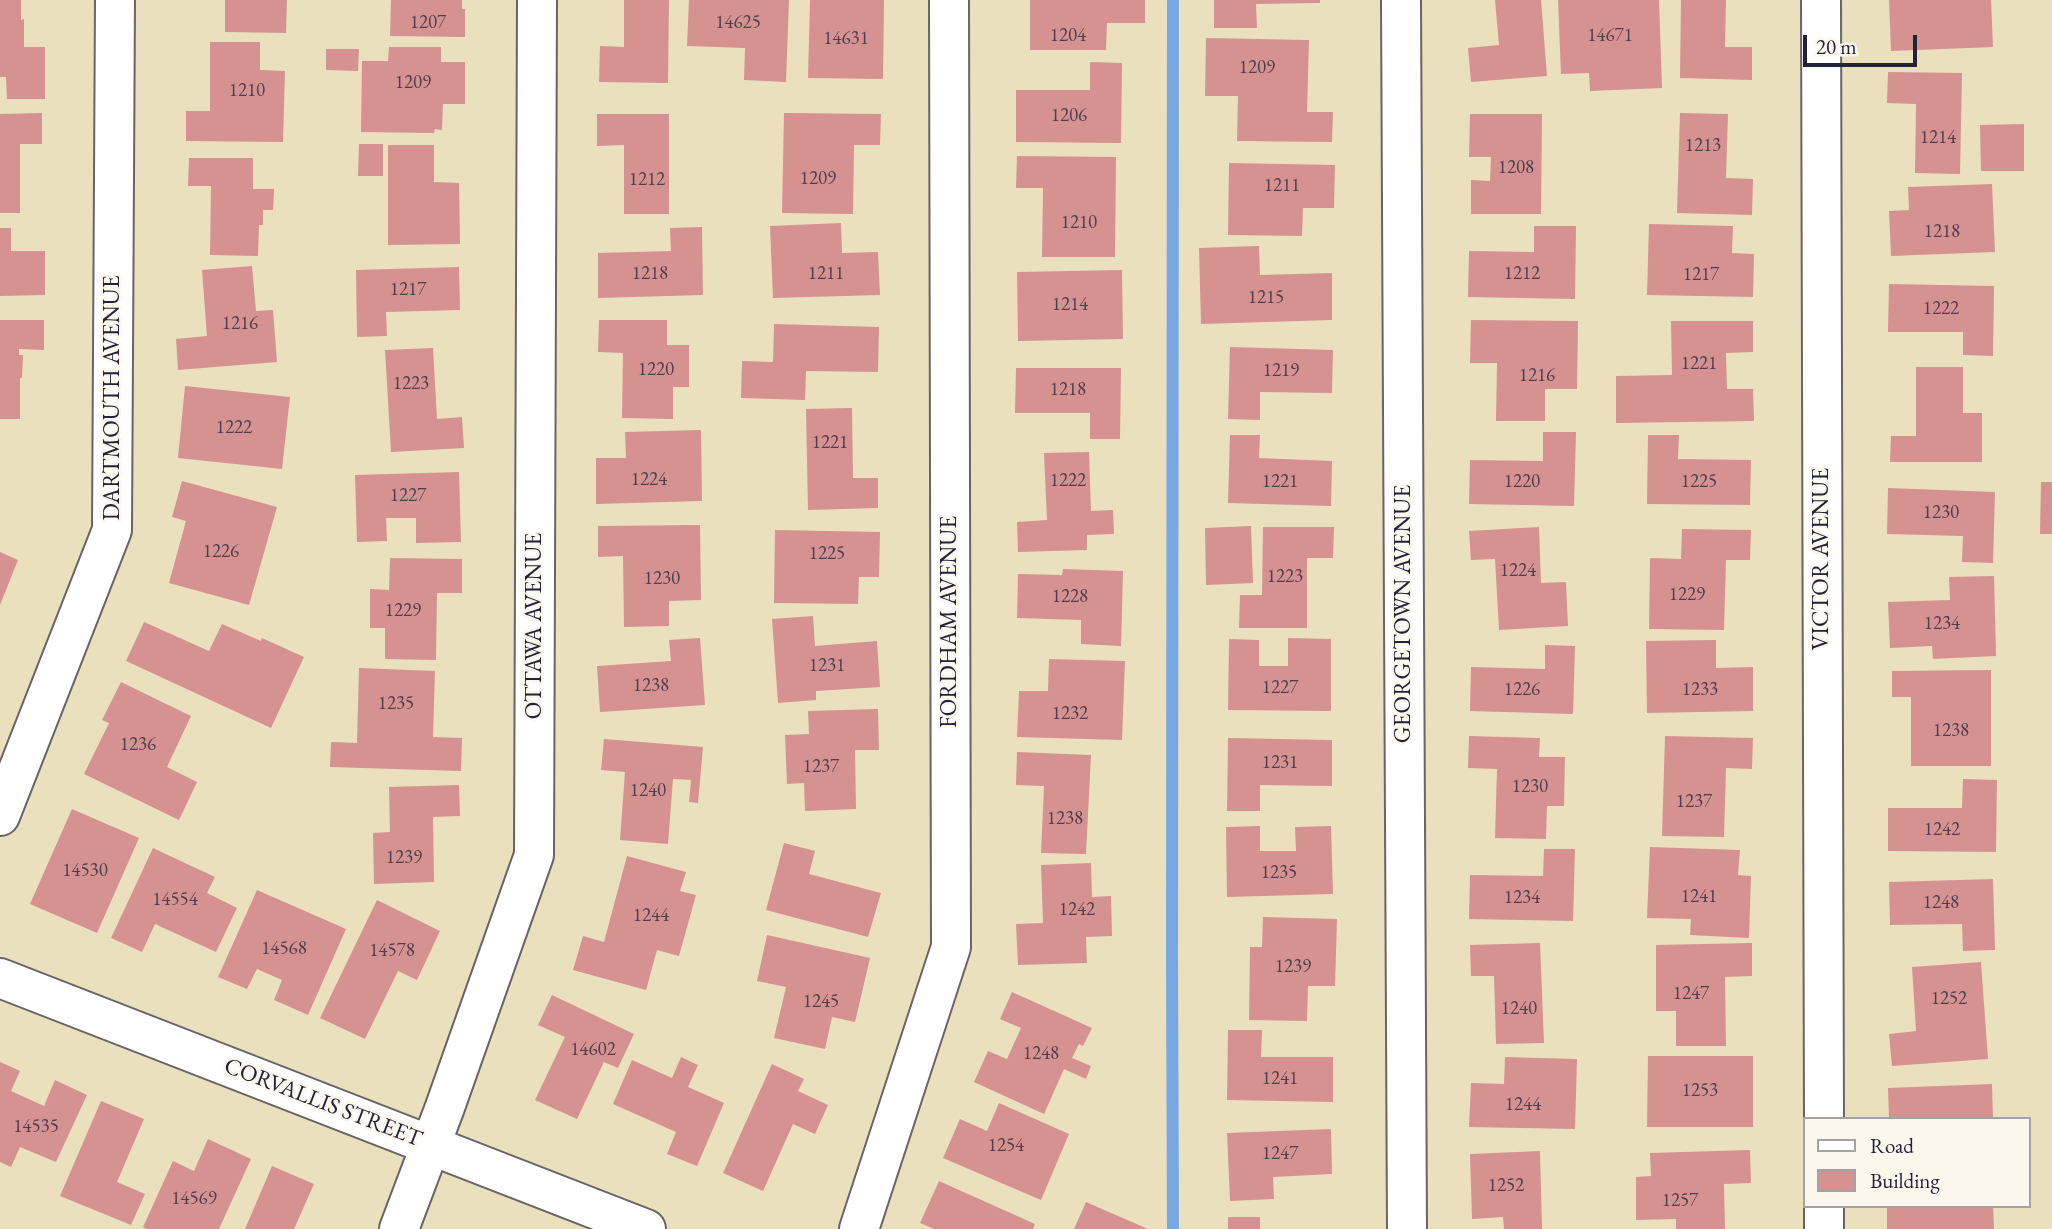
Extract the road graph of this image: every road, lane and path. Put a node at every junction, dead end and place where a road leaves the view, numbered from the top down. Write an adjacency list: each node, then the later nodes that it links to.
1 (115, 0): 6 (street, DARTMOUTH AVENUE)
2 (537, 0): 9 (street, OTTAWA AVENUE)
3 (949, 0): 13 (street, FORDHAM AVENUE)
4 (1401, 0): 14 (street, GEORGETOWN AVENUE)
5 (1821, 0): 8 (street, VICTOR AVENUE)
6 (0, 816)
7 (0, 978): 9 (street, CORVALLIS STREET)
8 (1824, 1117)
9 (431, 1145): 11 (street, OTTAWA AVENUE); 12 (street, CORVALLIS STREET)
10 (1824, 1208): 15 (street)
11 (399, 1229)
12 (646, 1229)
13 (859, 1229)
14 (1407, 1229)
15 (1824, 1229)

